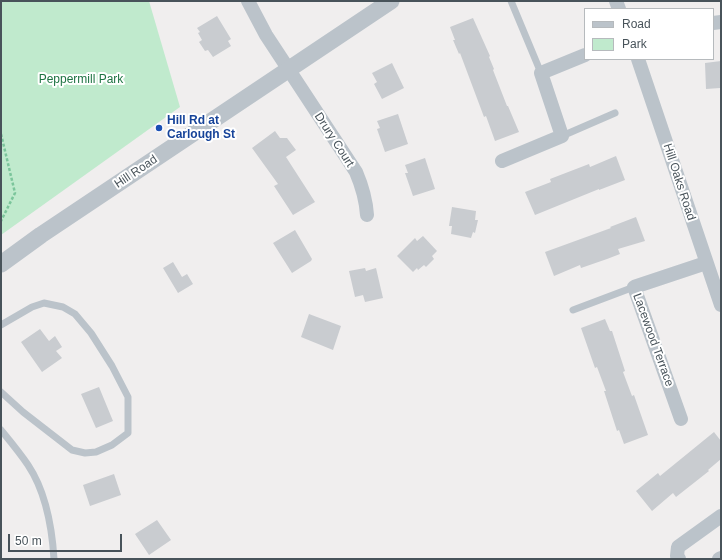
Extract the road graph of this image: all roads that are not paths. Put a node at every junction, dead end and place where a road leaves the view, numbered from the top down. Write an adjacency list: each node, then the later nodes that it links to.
1 (248, 1): 6 (street, Drury Court)
2 (391, 1): 6 (street, Hill Road)
3 (511, 1): 7 (lane)
4 (584, 55): 7 (street)
5 (638, 60): 12 (street, Hill Oaks Road)
6 (288, 70): 11 (street, Drury Court); 13 (street, Hill Road)
7 (541, 73): 9 (street)
8 (615, 113): 9 (lane)
9 (562, 136): 10 (street)
10 (502, 161)
11 (367, 215)
12 (706, 263): 14 (street, Lacewood Terrace); 15 (street, Hill Oaks Road)
13 (1, 264)
14 (634, 287): 16 (lane); 19 (street, Lacewood Terrace)
15 (721, 305)
16 (573, 310)
17 (1, 325): 18 (lane)
18 (1, 392)
19 (681, 419)
20 (1, 430): 22 (lane)
21 (721, 516): 23 (street)
22 (54, 559)
23 (679, 559)

